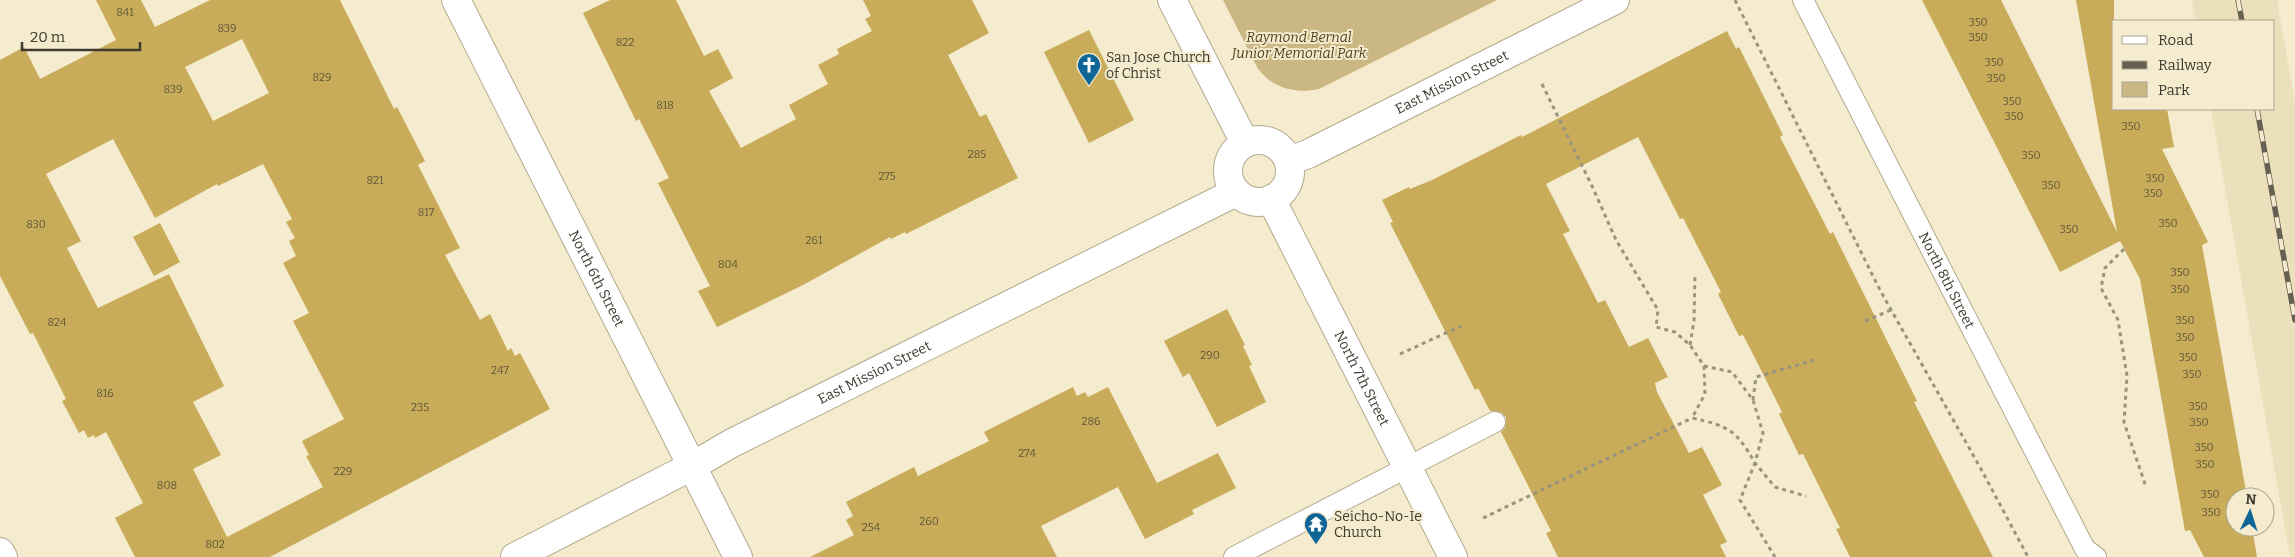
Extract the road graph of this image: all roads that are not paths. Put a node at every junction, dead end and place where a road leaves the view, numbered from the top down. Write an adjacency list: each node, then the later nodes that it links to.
1 (456, 0): 10 (street, North 6th Street)
2 (1172, 0): 5 (street)
3 (1615, 0): 6 (street, East Mission Street)
4 (1803, 0): 18 (lane, North 8th Street)
5 (1245, 143): 6 (street); 7 (street)
6 (1288, 161): 8 (street)
7 (1236, 192): 8 (street); 10 (street, East Mission Street)
8 (1271, 199): 11 (street, North 7th Street)
9 (1495, 422): 11 (lane)
10 (694, 465): 14 (street, East Mission Street); 15 (street, North 6th Street)
11 (1408, 468): 16 (lane); 17 (street, North 7th Street)
12 (0, 552): 13 (street)
13 (3, 557)
14 (515, 557)
15 (738, 557)
16 (1234, 557)
17 (1452, 557)
18 (2096, 557)

